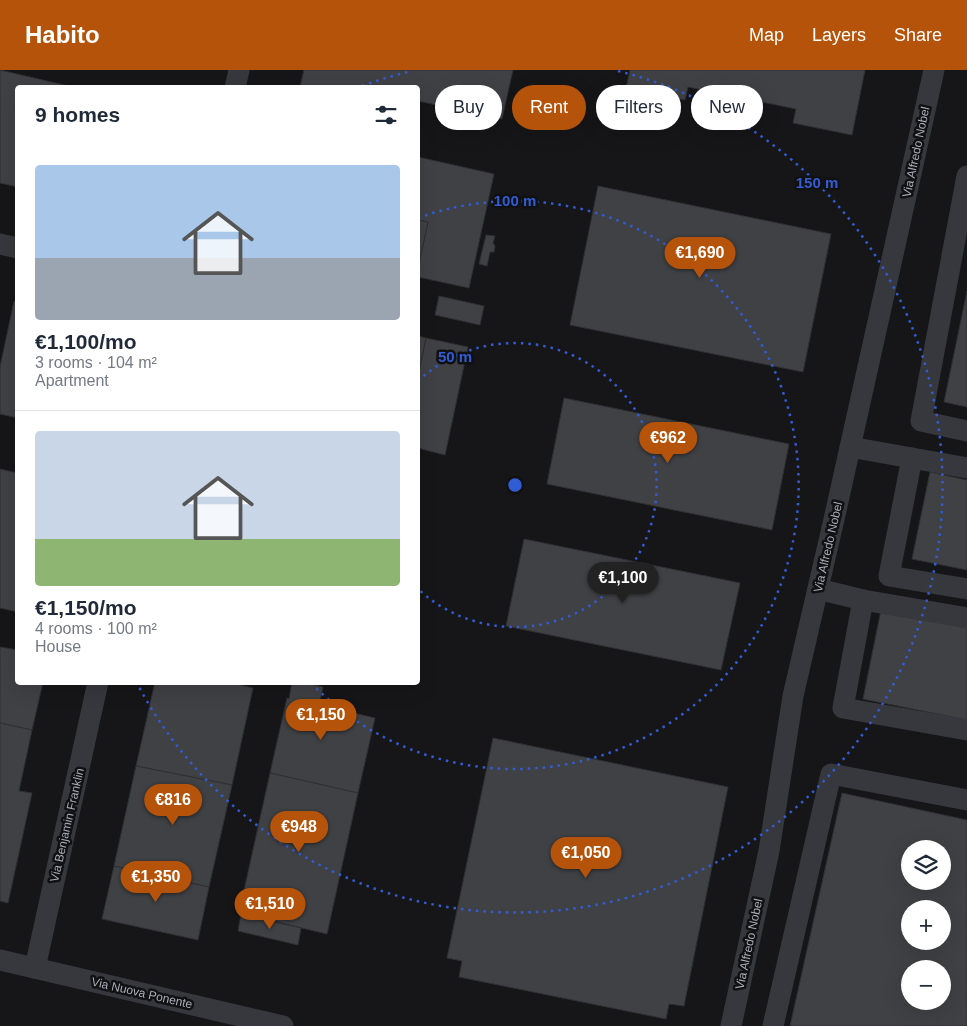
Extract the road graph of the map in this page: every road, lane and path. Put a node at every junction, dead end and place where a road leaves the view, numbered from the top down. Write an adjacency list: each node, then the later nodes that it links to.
1 (239, 70): 3 (street)
2 (934, 70): 8 (street, Via Alfredo Nobel)
3 (235, 85)
4 (967, 176): 7 (street)
5 (0, 244): 6 (street)
6 (15, 247)
7 (967, 431)
8 (850, 447): 9 (street); 11 (street, Via Alfredo Nobel)
9 (912, 458): 10 (street); 12 (street)
10 (967, 468)
11 (818, 589): 13 (street); 21 (street, Via Alfredo Nobel)
12 (967, 589)
13 (863, 600): 14 (street); 16 (street)
14 (967, 618)
15 (97, 685): 19 (street, Via Benjamin Franklin)
16 (967, 730)
17 (967, 800): 22 (street)
18 (0, 960): 19 (street, Via Nuova Ponente)
19 (35, 968): 20 (street, Via Nuova Ponente)
20 (283, 1026)
21 (731, 1026)
22 (772, 1026)

